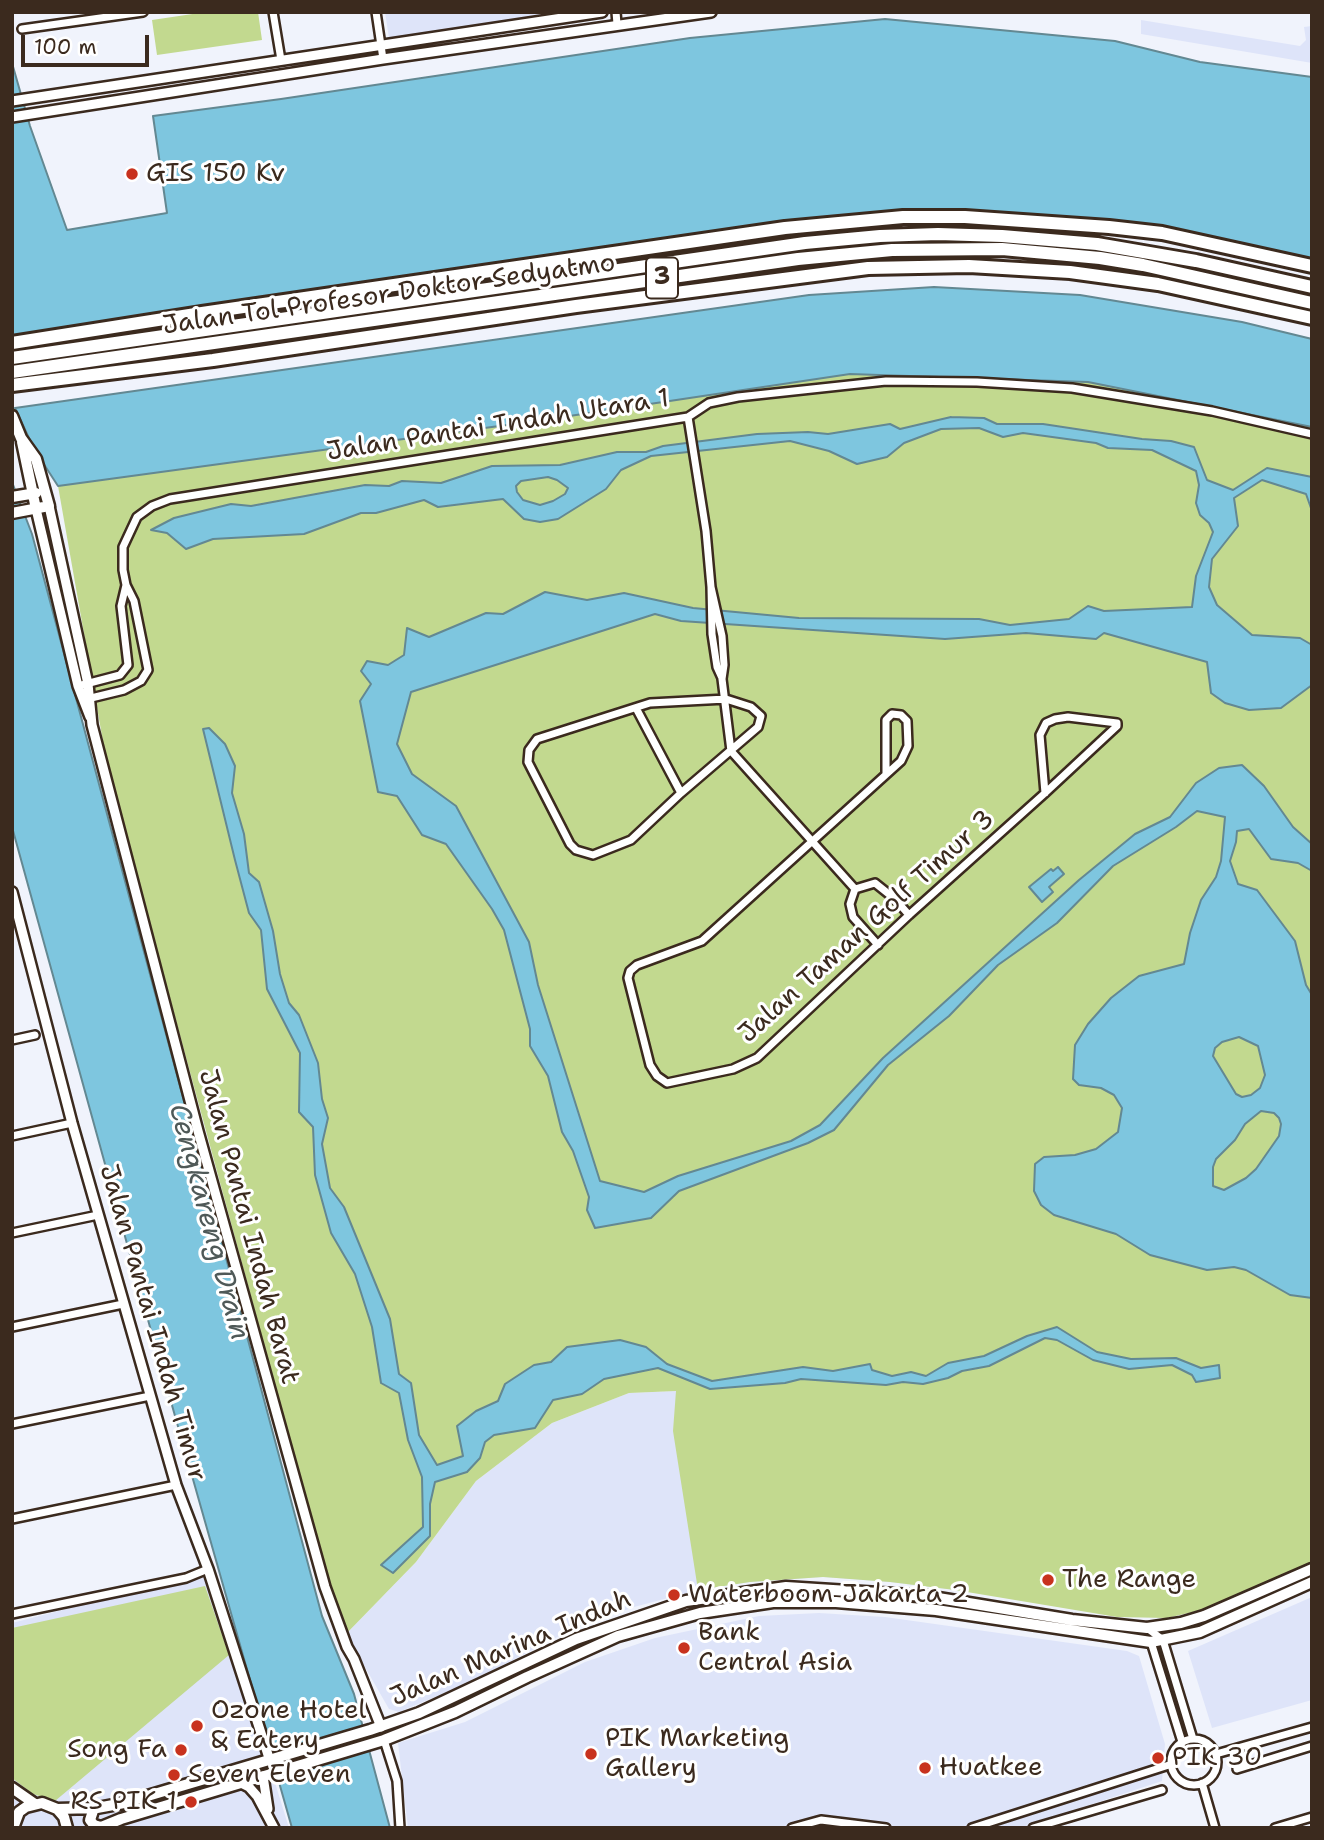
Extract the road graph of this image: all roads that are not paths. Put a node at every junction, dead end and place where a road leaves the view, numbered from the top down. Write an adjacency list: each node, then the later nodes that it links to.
1 (143, 12): 8 (street)
2 (273, 12): 11 (street)
3 (376, 12): 9 (street)
4 (602, 12): 9 (street)
5 (616, 12): 7 (street)
6 (710, 12): 7 (street)
7 (617, 24): 10 (street)
8 (22, 29)
9 (381, 46): 10 (street); 11 (street)
10 (383, 59): 13 (street)
11 (281, 60): 12 (street)
12 (12, 101)
13 (12, 117)
14 (1312, 266): 18 (highway, Jalan Tol Profesor Doktor Sedyatmo / 3)
15 (1312, 287): 19 (highway, Jalan Tol Profesor Doktor Sedyatmo / 3)
16 (1312, 303): 20 (highway, Jalan Tol Profesor Doktor Sedyatmo / 3)
17 (1312, 318): 21 (highway, Jalan Tol Profesor Doktor Sedyatmo / 3)
18 (12, 343)
19 (12, 358)
20 (12, 372)
21 (12, 385)
22 (12, 416): 25 (main road, Jalan Pantai Indah Barat)
23 (688, 417): 24 (street, Jalan Pantai Indah Utara 1); 32 (street, Jalan Pantai Indah Utara 1); 33 (street)
24 (1312, 434)
25 (22, 438): 26 (main road, Jalan Pantai Indah Barat); 27 (main road, Jalan Pantai Indah Barat)
26 (46, 491): 27 (main road); 29 (main road, Jalan Pantai Indah Barat)
27 (33, 494): 28 (main road); 30 (main road, Jalan Pantai Indah Barat)
28 (17, 496)
29 (49, 506): 30 (main road); 35 (street, Jalan Pantai Indah Barat)
30 (31, 510): 31 (main road); 36 (street, Jalan Pantai Indah Barat)
31 (12, 513)
32 (126, 585): 35 (street, Jalan Pantai Indah Utara 1); 37 (street, Jalan Pantai Indah Utara 1)
33 (714, 608): 34 (street); 34 (street)
34 (723, 679): 38 (street)
35 (88, 684): 36 (street, Jalan Pantai Indah Utara 1); 37 (street, Jalan Pantai Indah Barat)
36 (78, 686): 37 (street, Jalan Pantai Indah Barat)
37 (86, 699): 71 (street, Jalan Pantai Indah Barat)
38 (726, 699): 39 (street); 40 (street); 40 (street)
39 (636, 708): 42 (street); 42 (street)
40 (732, 751): 42 (street); 44 (street)
41 (886, 774): 41 (street); 44 (street)
42 (681, 793)
43 (1045, 793): 43 (street, Jalan Taman Golf Timur 3); 47 (street, Jalan Taman Golf Timur 3)
44 (812, 841): 45 (street); 48 (street, Jalan Taman Golf Timur 3)
45 (855, 889): 47 (street); 48 (street)
46 (12, 892): 51 (street, Jalan Pantai Indah Timur)
47 (909, 915): 48 (street, Jalan Taman Golf Timur 3)
48 (878, 945)
49 (36, 1035): 50 (street)
50 (12, 1040)
51 (72, 1123): 52 (street); 53 (street, Jalan Pantai Indah Timur)
52 (12, 1136)
53 (98, 1215): 54 (street); 55 (street, Jalan Pantai Indah Timur)
54 (12, 1233)
55 (123, 1304): 56 (street); 57 (street, Jalan Pantai Indah Timur)
56 (12, 1327)
57 (150, 1396): 58 (street); 59 (street, Jalan Pantai Indah Timur)
58 (12, 1424)
59 (176, 1485): 60 (street); 61 (street, Jalan Pantai Indah Timur)
60 (12, 1519)
61 (208, 1569): 64 (street); 79 (street, Jalan Pantai Indah Timur)
62 (1312, 1569): 65 (main road, Jalan Marina Indah)
63 (1312, 1582): 67 (main road, Jalan Marina Indah)
64 (12, 1614)
65 (1147, 1628): 66 (main road, Jalan Marina Indah); 67 (street)
66 (576, 1639): 69 (main road); 70 (main road, Jalan Marina Indah)
67 (1163, 1640): 68 (main road, Jalan Marina Indah); 74 (street)
68 (1151, 1642): 69 (main road, Jalan Marina Indah); 76 (street)
69 (582, 1652): 73 (main road, Jalan Marina Indah)
70 (403, 1719): 71 (main road, Jalan Marina Indah); 73 (main road)
71 (381, 1727): 75 (main road, Jalan Pantai Indah Barat); 79 (main road, Jalan Marina Indah)
72 (1312, 1727): 78 (street)
73 (408, 1731): 75 (main road, Jalan Marina Indah)
74 (1193, 1739): 76 (street); 78 (street)
75 (384, 1740): 82 (main road, Jalan Marina Indah); 96 (street)
76 (1182, 1742): 80 (street)
77 (1312, 1746): 81 (street)
78 (1216, 1754): 84 (street)
79 (271, 1761): 88 (main road, Jalan Marina Indah)
80 (1172, 1765): 84 (street); 99 (street)
81 (1237, 1769)
82 (263, 1776): 83 (main road, Jalan Marina Indah); 90 (street)
83 (241, 1783): 90 (street); 92 (main road, Jalan Marina Indah)
84 (1202, 1783): 101 (street)
85 (12, 1788): 87 (main road)
86 (1162, 1790): 100 (street)
87 (34, 1804): 89 (main road, Jalan Marina Indah); 93 (main road)
88 (94, 1808): 89 (main road, Jalan Marina Indah); 92 (main road)
89 (57, 1809): 94 (main road)
90 (268, 1814): 95 (street)
91 (1312, 1817): 102 (street)
92 (100, 1827)
93 (13, 1828)
94 (67, 1828)
95 (274, 1828)
96 (400, 1828)
97 (792, 1828): 98 (street)
98 (886, 1828)
99 (972, 1828)
100 (1033, 1828)
101 (1215, 1828)
102 (1275, 1828)

